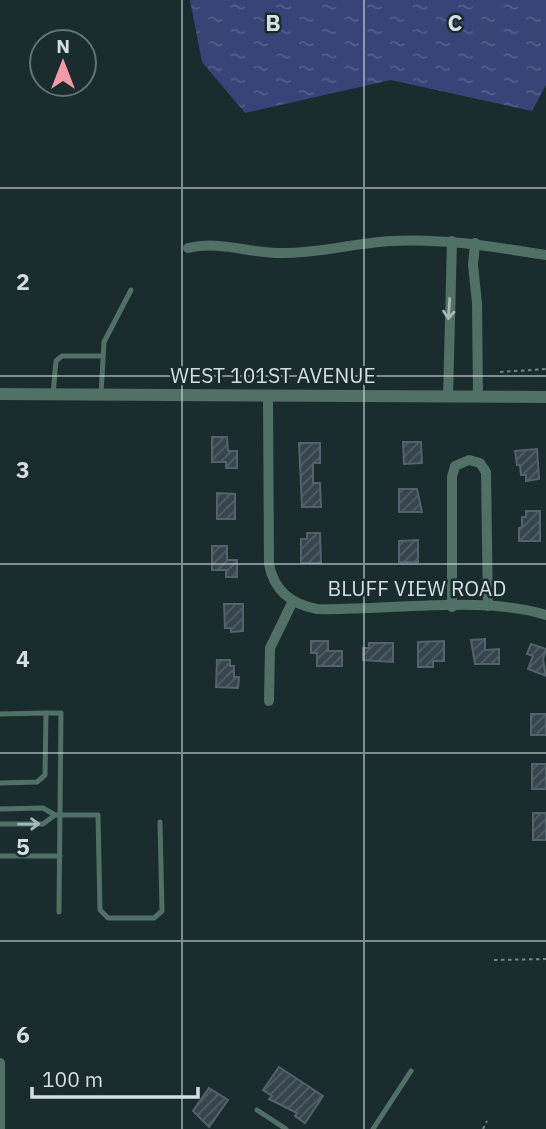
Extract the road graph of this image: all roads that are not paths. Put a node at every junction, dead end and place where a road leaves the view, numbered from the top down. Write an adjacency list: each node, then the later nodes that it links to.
1 (452, 241): 2 (street); 3 (street); 11 (street, one-way to 11)
2 (475, 243): 4 (street); 12 (street)
3 (188, 248)
4 (546, 255)
5 (131, 290): 6 (lane)
6 (102, 356): 8 (lane); 9 (lane)
7 (0, 394): 8 (street, WEST 101ST AVENUE)
8 (53, 394): 9 (street, WEST 101ST AVENUE)
9 (101, 394): 10 (street, WEST 101ST AVENUE)
10 (268, 396): 11 (street, WEST 101ST AVENUE); 14 (street)
11 (448, 397): 12 (street, WEST 101ST AVENUE)
12 (478, 397): 13 (street, WEST 101ST AVENUE)
13 (546, 397)
14 (293, 601): 16 (street, BLUFF VIEW ROAD); 18 (street)
15 (488, 606): 16 (street, BLUFF VIEW ROAD); 16 (street); 17 (street, BLUFF VIEW ROAD)
16 (452, 607)
17 (546, 615)
18 (269, 701)
19 (46, 713): 20 (lane); 21 (lane); 23 (lane)
20 (0, 714)
21 (0, 783)
22 (0, 809): 23 (lane)
23 (58, 816): 24 (lane); 25 (lane, one-way to 23); 27 (lane)
24 (160, 822)
25 (0, 824)
26 (0, 856): 27 (lane)
27 (60, 856): 28 (lane)
28 (59, 912)
29 (1, 1063): 32 (street)
30 (411, 1071): 34 (lane)
31 (257, 1110): 33 (lane)
32 (0, 1129)
33 (286, 1129)
34 (373, 1129)

